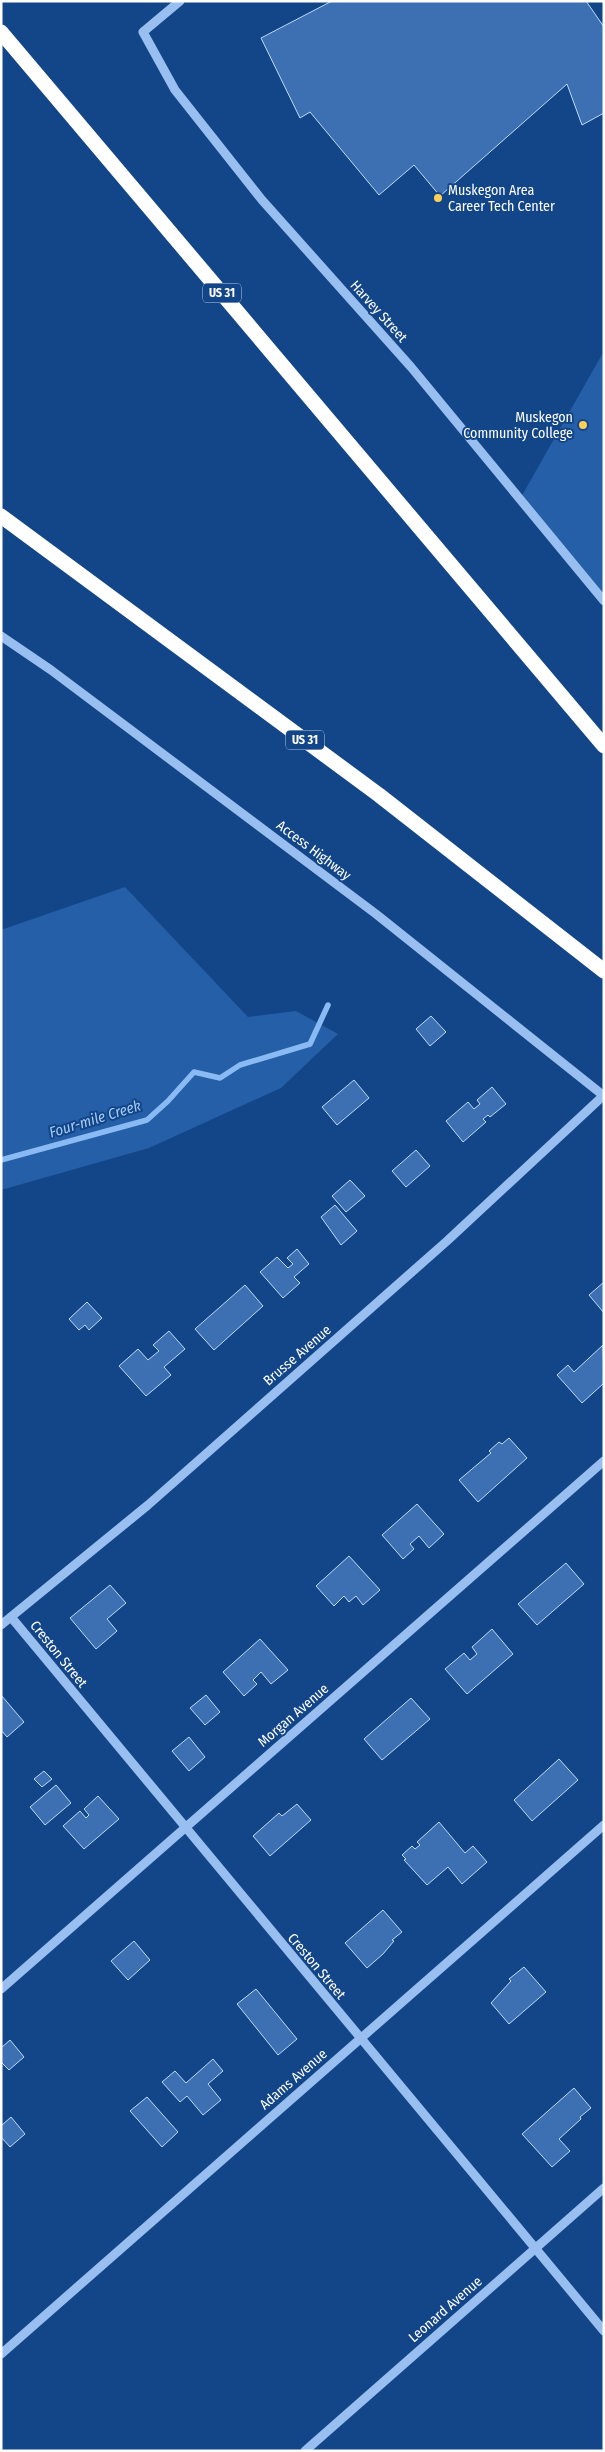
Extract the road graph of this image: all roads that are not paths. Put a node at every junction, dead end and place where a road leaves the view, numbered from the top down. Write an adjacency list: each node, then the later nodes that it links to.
1 (180, 1): 4 (street, Harvey Street)
2 (1, 32): 6 (highway, US 31)
3 (1, 516): 7 (highway, US 31)
4 (604, 601)
5 (1, 636): 8 (street, Access Highway)
6 (604, 746)
7 (604, 971)
8 (604, 1096): 10 (street, Brusse Avenue)
9 (604, 1461): 13 (street, Morgan Avenue)
10 (11, 1617): 11 (street, Brusse Avenue); 13 (street, Creston Street)
11 (1, 1625)
12 (604, 1825): 15 (street, Adams Avenue)
13 (185, 1828): 14 (street, Morgan Avenue); 15 (street, Creston Street)
14 (1, 1990)
15 (360, 2039): 17 (street, Creston Street); 19 (street, Adams Avenue)
16 (604, 2188): 17 (street, Leonard Avenue)
17 (535, 2249): 18 (street, Creston Street); 20 (street, Leonard Avenue)
18 (604, 2331)
19 (1, 2354)
20 (305, 2451)

